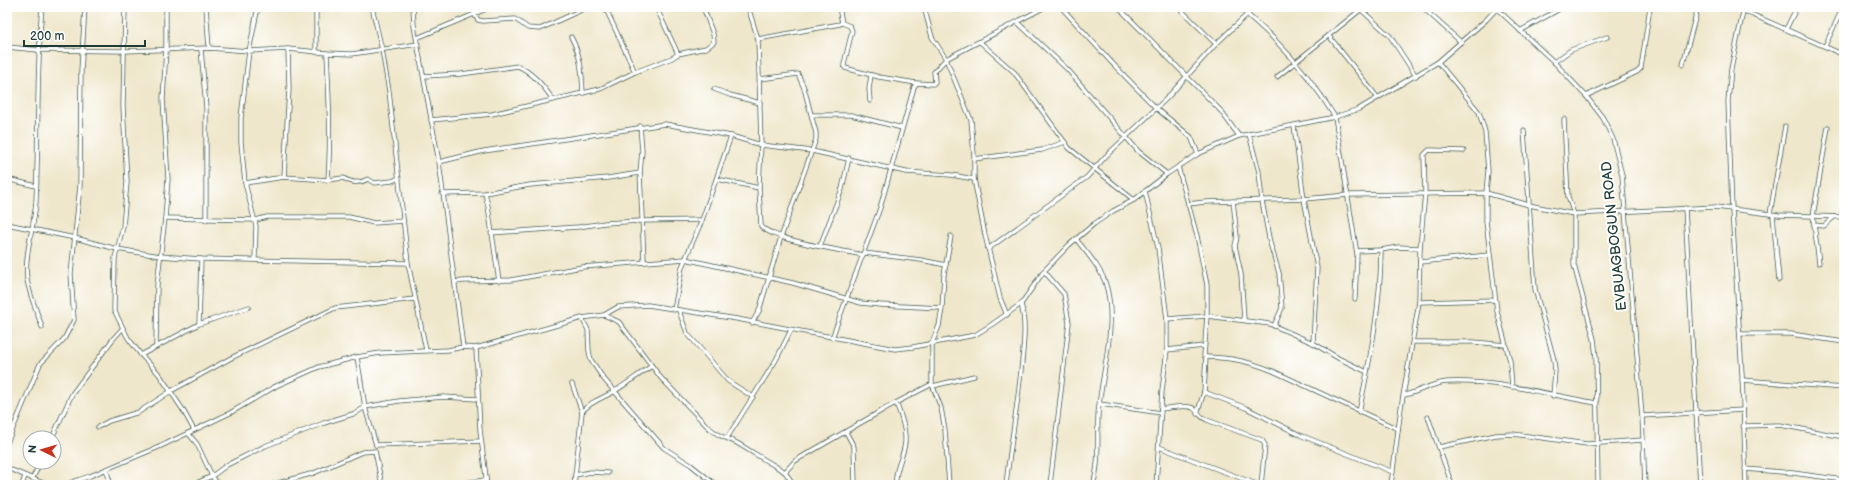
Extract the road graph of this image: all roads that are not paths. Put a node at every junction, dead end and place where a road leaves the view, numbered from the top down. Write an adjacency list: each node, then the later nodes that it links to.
1 (42, 7): 55 (street)
2 (85, 7): 56 (street)
3 (125, 7): 58 (street)
4 (166, 7): 52 (street)
5 (206, 7): 51 (street)
6 (258, 7): 59 (street)
7 (316, 7): 60 (street)
8 (372, 7): 57 (street)
9 (413, 7): 43 (street)
10 (491, 7): 34 (street)
11 (588, 7): 34 (street)
12 (605, 7): 69 (street)
13 (656, 7): 62 (street)
14 (703, 7): 62 (street)
15 (748, 7): 44 (street)
16 (839, 7): 37 (street)
17 (924, 7): 64 (street)
18 (1045, 7): 36 (street)
19 (1061, 7): 84 (street)
20 (1118, 7): 72 (street)
21 (1178, 7): 48 (street)
22 (1239, 7): 35 (street)
23 (1255, 7): 35 (street)
24 (1422, 7): 46 (street)
25 (1496, 7): 39 (street, EVBUAGBOGUN ROAD); 46 (street)
26 (1563, 7): 39 (street)
27 (1650, 7): 79 (street)
28 (1698, 7): 68 (street)
29 (1735, 7): 33 (street)
30 (1797, 7): 38 (street)
31 (1843, 7): 49 (street)
32 (1361, 8): 41 (street); 73 (street)
33 (1743, 9): 38 (street); 134 (street)
34 (474, 14): 43 (street)
35 (1247, 15): 48 (street); 65 (street)
36 (1017, 22): 45 (street); 98 (street)
37 (842, 23): 44 (street); 70 (street)
38 (1786, 29): 49 (street)
39 (1520, 31): 67 (street, EVBUAGBOGUN ROAD)
40 (571, 36): 78 (street)
41 (1329, 36): 65 (street); 80 (street)
42 (1607, 37): 67 (street)
43 (417, 38): 47 (street)
44 (758, 39): 75 (street)
45 (980, 42): 64 (street); 99 (street)
46 (1461, 42): 66 (street)
47 (418, 44): 57 (street); 71 (street)
48 (1216, 44): 72 (street)
49 (1825, 46): 63 (street)
50 (7, 47): 55 (street)
51 (209, 48): 53 (street); 59 (street)
52 (166, 49): 53 (street); 58 (street); 141 (street)
53 (201, 49): 142 (street)
54 (288, 49): 59 (street); 60 (street); 112 (street)
55 (38, 50): 56 (street); 119 (street)
56 (83, 50): 58 (street); 153 (street)
57 (382, 50): 61 (street); 113 (street)
58 (125, 51): 158 (street)
59 (249, 51): 118 (street)
60 (316, 52): 61 (street)
61 (327, 54): 117 (street)
62 (678, 54): 69 (street)
63 (1844, 55)
64 (946, 59): 76 (street); 105 (street)
65 (1296, 62): 74 (street); 86 (street)
66 (1438, 62): 73 (street); 124 (street)
67 (1554, 62): 79 (street, EVBUAGBOGUN ROAD)
68 (1683, 64)
69 (635, 72): 78 (street)
70 (871, 75): 76 (street); 82 (street)
71 (424, 76): 81 (street); 88 (street)
72 (1186, 76): 84 (street); 97 (street)
73 (1416, 76): 80 (street)
74 (1277, 77)
75 (760, 79): 83 (street); 85 (street)
76 (917, 83): 93 (street)
77 (714, 89): 83 (street)
78 (583, 93): 81 (street)
79 (1586, 96): 135 (street, EVBUAGBOGUN ROAD)
80 (1378, 98): 86 (street)
81 (553, 100): 88 (street)
82 (870, 101)
83 (760, 103): 100 (street)
84 (1156, 108): 98 (street); 103 (street)
85 (812, 116): 93 (street); 102 (street)
86 (1335, 117): 90 (street); 126 (street)
87 (1564, 119): 136 (street)
88 (430, 120): 106 (street)
89 (640, 126): 96 (street); 106 (street); 110 (street)
90 (1294, 126): 95 (street); 127 (street)
91 (1785, 126): 137 (street)
92 (1828, 127): 138 (street)
93 (902, 128): 109 (street)
94 (1524, 130): 132 (street)
95 (1249, 134): 97 (street); 130 (street)
96 (731, 136): 100 (street); 115 (street)
97 (1239, 136): 103 (street)
98 (1125, 138): 108 (street); 111 (street)
99 (1065, 142): 105 (street); 108 (street)
100 (761, 144): 102 (street); 120 (street)
101 (1464, 150): 123 (street)
102 (812, 151): 104 (street); 152 (street)
103 (1198, 154): 107 (street)
104 (849, 158): 109 (street); 155 (street)
105 (974, 159): 116 (street)
106 (438, 162): 125 (street)
107 (1178, 167): 111 (street); 131 (street)
108 (1094, 168): 128 (street); 156 (street)
109 (891, 169): 116 (street); 161 (street)
110 (640, 173): 122 (street); 146 (street)
111 (1167, 174): 121 (street)
112 (284, 177): 117 (street); 118 (street)
113 (399, 178): 117 (street); 145 (street)
114 (7, 179): 119 (street)
115 (717, 179): 120 (street); 144 (street)
116 (974, 179): 156 (street)
117 (328, 180)
118 (245, 183): 143 (street)
119 (36, 186): 149 (street)
120 (759, 188): 152 (street)
121 (1146, 191): 128 (street); 190 (street)
122 (485, 192): 125 (street); 150 (street)
123 (1425, 193): 124 (street); 126 (street); 157 (street)
124 (1486, 193): 132 (street); 162 (street)
125 (442, 194): 176 (street)
126 (1348, 195): 127 (street); 160 (street)
127 (1304, 199): 130 (street); 203 (street)
128 (1134, 200): 154 (street)
129 (1233, 201): 130 (street); 131 (street); 191 (street)
130 (1262, 201): 194 (street)
131 (1188, 204): 188 (street)
132 (1529, 204): 136 (street); 226 (street)
133 (1685, 208): 134 (street); 135 (street); 237 (street)
134 (1732, 210): 137 (street); 198 (street)
135 (1625, 212): 136 (street); 239 (street, EVBUAGBOGUN ROAD)
136 (1574, 214): 230 (street)
137 (1772, 215): 138 (street); 174 (street)
138 (1813, 216): 139 (street); 148 (street)
139 (1834, 217): 140 (street); 148 (street)
140 (1844, 217)
141 (165, 218): 142 (street); 163 (street)
142 (206, 220): 143 (street)
143 (256, 220): 145 (street); 165 (street)
144 (702, 220): 146 (street); 166 (street)
145 (403, 221): 169 (street)
146 (643, 221): 150 (street); 167 (street)
147 (7, 224): 149 (street)
148 (1814, 225): 170 (street)
149 (32, 229): 153 (street); 195 (street)
150 (491, 233): 175 (street)
151 (951, 236): 171 (street)
152 (781, 237): 155 (street); 173 (street)
153 (75, 238): 158 (street); 252 (street)
154 (1076, 239): 172 (street); 231 (street)
155 (820, 246): 161 (street)
156 (988, 248): 187 (street)
157 (1420, 248): 159 (street); 168 (street)
158 (117, 249): 163 (street); 196 (street)
159 (1381, 250): 160 (street); 215 (street)
160 (1357, 252): 179 (street)
161 (863, 254): 171 (street); 177 (street)
162 (1490, 255): 168 (street); 180 (street)
163 (160, 256): 164 (street); 204 (street)
164 (201, 259): 165 (street); 193 (street)
165 (255, 259): 169 (street)
166 (685, 259): 167 (street); 173 (street); 185 (street)
167 (644, 261): 175 (street)
168 (1420, 262): 181 (street)
169 (408, 263): 178 (street)
170 (1819, 263)
171 (946, 265): 184 (street)
172 (1044, 271): 182 (street); 271 (street)
173 (768, 279): 177 (street); 192 (street)
174 (1779, 280)
175 (499, 281): 176 (street)
176 (455, 282): 207 (street)
177 (848, 298): 184 (street); 199 (street)
178 (415, 299): 209 (street); 222 (street)
179 (1355, 299)
180 (1495, 300): 181 (street); 205 (street)
181 (1419, 302): 200 (street)
182 (1021, 304): 187 (street); 286 (street)
183 (249, 307): 193 (street)
184 (942, 308): 202 (street)
185 (676, 310): 186 (street); 192 (street); 227 (street)
186 (604, 315): 189 (street); 214 (street)
187 (1007, 315): 202 (street)
188 (1207, 316): 190 (street); 191 (street); 206 (street)
189 (582, 318): 208 (street); 223 (street)
190 (1167, 319): 210 (street)
191 (1244, 319): 194 (street)
192 (752, 323): 197 (street)
193 (199, 324): 204 (street)
194 (1274, 326): 203 (street)
195 (42, 327)
196 (122, 329): 211 (street); 244 (street)
197 (791, 330): 199 (street); 227 (street)
198 (1740, 334): 201 (street); 217 (street)
199 (832, 338): 202 (street)
200 (1414, 342): 205 (street); 225 (street)
201 (1844, 342)
202 (932, 343): 219 (street)
203 (1313, 343): 215 (street)
204 (156, 345): 211 (street)
205 (1506, 345): 220 (street)
206 (1204, 346): 210 (street); 213 (street)
207 (463, 347): 208 (street); 209 (street)
208 (476, 348): 228 (street)
209 (426, 350): 212 (street)
210 (1167, 350): 234 (street)
211 (141, 355): 222 (street)
212 (357, 357): 232 (street); 245 (street)
213 (1206, 357): 224 (street); 236 (street)
214 (652, 366): 223 (street); 249 (street)
215 (1367, 372): 236 (street)
216 (974, 376): 219 (street)
217 (1742, 380): 221 (street); 233 (street)
218 (572, 384): 235 (street)
219 (932, 385): 229 (street); 285 (street)
220 (1512, 387): 225 (street); 226 (street)
221 (1844, 388)
222 (171, 391): 241 (street); 245 (street)
223 (615, 391): 235 (street); 281 (street)
224 (1204, 392): 238 (street); 263 (street)
225 (1404, 395): 243 (street)
226 (1553, 396): 230 (street)
227 (753, 397): 249 (street)
228 (477, 399): 232 (street); 251 (street)
229 (896, 403): 246 (street); 284 (street)
230 (1596, 403): 253 (street)
231 (1100, 404): 234 (street); 288 (street)
232 (364, 407): 254 (street); 267 (street)
233 (1743, 410): 237 (street); 242 (street)
234 (1161, 411): 238 (street); 255 (street)
235 (582, 412): 265 (street)
236 (1359, 412): 243 (street)
237 (1695, 412): 239 (street); 295 (street)
238 (1197, 414): 290 (street)
239 (1642, 416): 250 (street, EVBUAGBOGUN ROAD)
240 (1428, 417): 256 (street)
241 (98, 426)
242 (1743, 426): 248 (street); 260 (street)
243 (1398, 429): 263 (street)
244 (56, 430)
245 (194, 430): 247 (street)
246 (846, 432): 262 (street); 283 (street)
247 (188, 433): 259 (street); 267 (street)
248 (1844, 437)
249 (727, 438): 262 (street)
250 (1643, 440): 253 (street); 294 (street, EVBUAGBOGUN ROAD)
251 (481, 441): 254 (street); 269 (street)
252 (7, 443)
253 (1597, 443): 256 (street); 293 (street)
254 (376, 445): 257 (street)
255 (1159, 447): 289 (street); 290 (street)
256 (1439, 447): 292 (street)
257 (375, 451): 276 (street); 277 (street)
258 (7, 468): 266 (street)
259 (106, 469): 268 (street); 273 (street)
260 (1745, 469): 270 (street); 296 (street)
261 (37, 470): 268 (street)
262 (785, 472): 282 (street)
263 (1393, 472): 291 (street)
264 (608, 473): 265 (street)
265 (575, 475): 280 (street)
266 (24, 476): 268 (street); 272 (street)
267 (212, 476): 274 (street); 275 (street)
268 (32, 479)
269 (486, 480): 278 (street); 279 (street)
270 (1844, 480)
271 (1050, 484): 287 (street)
272 (22, 485)
273 (111, 485)
274 (192, 485)
275 (218, 485)
276 (271, 485)
277 (382, 485)
278 (448, 485)
279 (487, 485)
280 (574, 485)
281 (716, 485)
282 (794, 485)
283 (855, 485)
284 (896, 485)
285 (948, 485)
286 (1006, 485)
287 (1066, 485)
288 (1093, 485)
289 (1156, 485)
290 (1260, 485)
291 (1391, 485)
292 (1452, 485)
293 (1598, 485)
294 (1646, 485)
295 (1700, 485)
296 (1746, 485)

